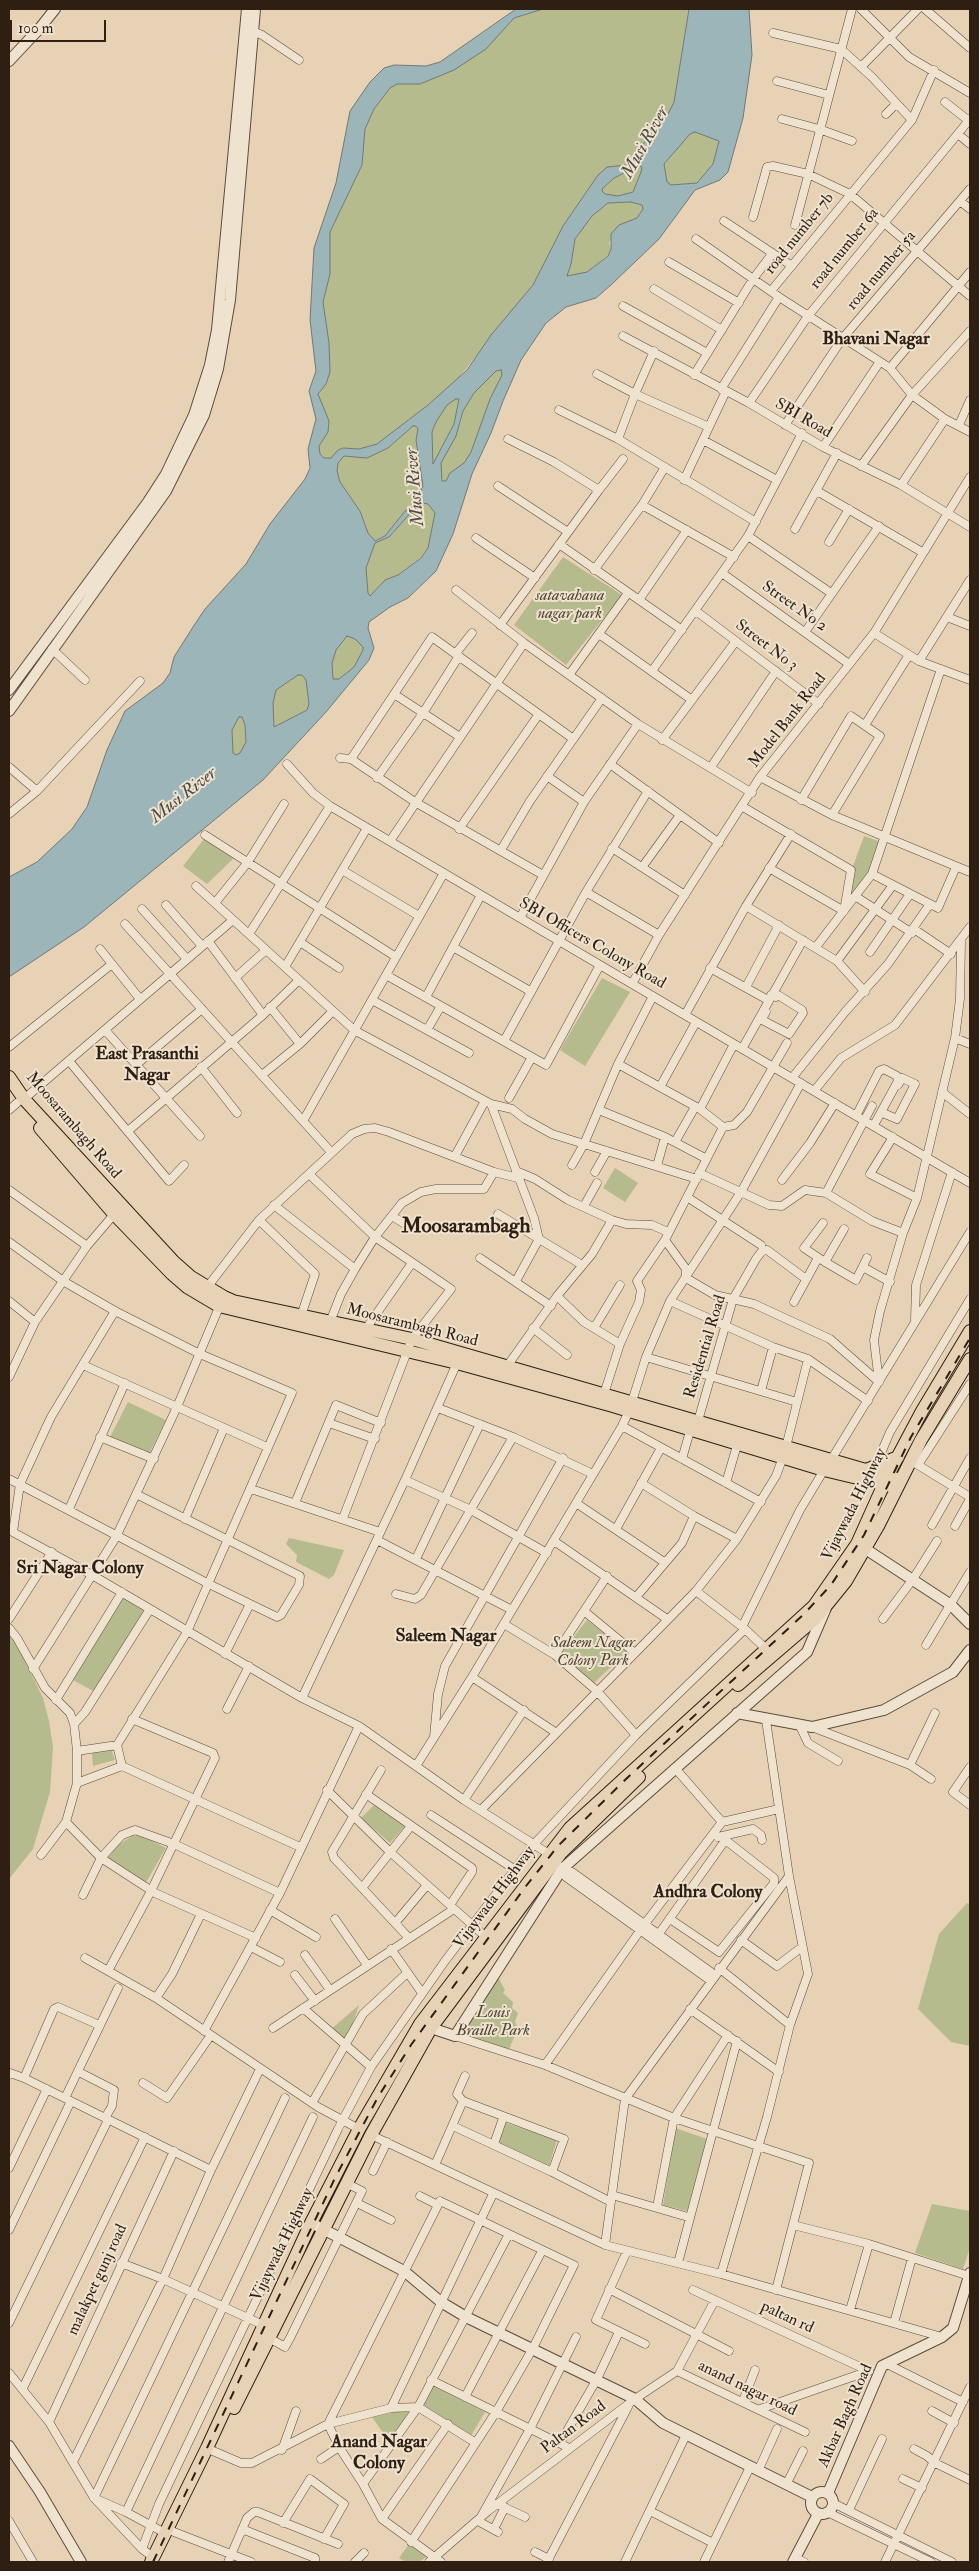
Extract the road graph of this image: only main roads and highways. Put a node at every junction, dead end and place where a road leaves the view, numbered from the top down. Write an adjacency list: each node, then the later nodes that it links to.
1 (9, 1077): 3 (main road, Moosarambagh Road)
2 (9, 1092): 3 (main road, Moosarambagh Road)
3 (17, 1104): 4 (main road, Moosarambagh Road)
4 (222, 1302): 6 (main road, Moosarambagh Road); 6 (main road, Moosarambagh Road)
5 (970, 1331): 10 (main road, Vijaywada Highway)
6 (410, 1345): 8 (main road, Moosarambagh Road); 8 (main road, Moosarambagh Road)
7 (970, 1359): 10 (main road, Vijaywada Highway)
8 (504, 1371): 9 (main road, Moosarambagh Road); 9 (main road, Moosarambagh Road)
9 (631, 1406): 11 (main road, Moosarambagh Road)
10 (909, 1460): 12 (main road); 13 (main road, Vijaywada Highway)
11 (828, 1465): 12 (main road, Moosarambagh Road); 13 (main road, Moosarambagh Road)
12 (871, 1467): 13 (main road, Moosarambagh Road)
13 (892, 1482): 14 (main road, Vijaywada Highway); 14 (main road, Vijaywada Highway)
14 (590, 1816): 15 (main road, Vijaywada Highway)
15 (555, 1861): 16 (main road, Vijaywada Highway); 16 (main road, Vijaywada Highway)
16 (365, 2132): 17 (main road, Vijaywada Highway); 17 (main road, Vijaywada Highway)
17 (316, 2225): 18 (main road, Vijaywada Highway); 18 (main road, Vijaywada Highway)
18 (170, 2532): 19 (main road, Vijaywada Highway)
19 (154, 2560)

